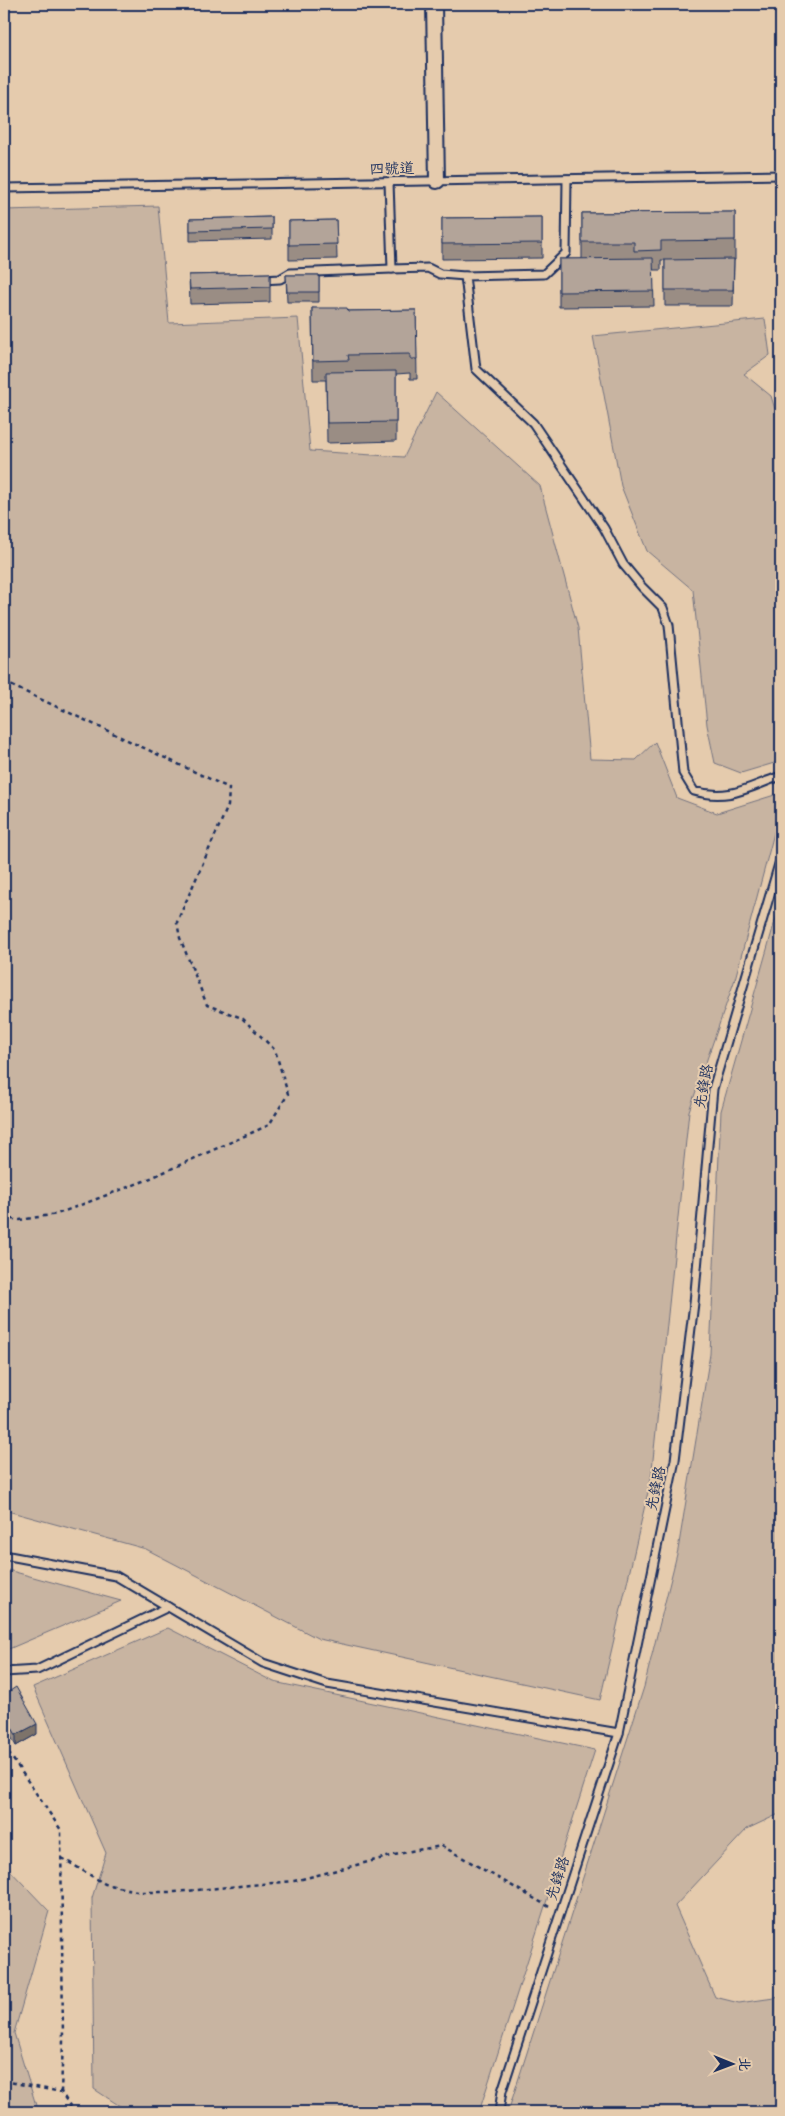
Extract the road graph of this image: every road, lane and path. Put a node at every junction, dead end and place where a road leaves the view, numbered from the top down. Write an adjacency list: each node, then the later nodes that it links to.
1 (434, 4): 4 (street)
2 (781, 175): 3 (lane, 四號道)
3 (567, 179): 4 (lane, 四號道); 8 (lane)
4 (437, 181): 5 (lane, 四號道)
5 (389, 182): 6 (lane, 四號道); 7 (lane)
6 (4, 188)
7 (392, 268): 8 (lane); 9 (lane)
8 (465, 276): 11 (lane)
9 (250, 280)
10 (4, 682): 13 (path)
11 (781, 777)
12 (781, 857): 17 (lane, 先鋒路)
13 (4, 1218)
14 (4, 1555): 15 (lane)
15 (168, 1607): 16 (lane); 17 (lane)
16 (4, 1672)
17 (619, 1733): 20 (lane, 先鋒路)
18 (4, 1746): 19 (path)
19 (62, 1858): 20 (path); 22 (path)
20 (560, 1913): 24 (lane, 先鋒路)
21 (4, 2081): 22 (path)
22 (60, 2092): 23 (path)
23 (74, 2112)
24 (498, 2112)

